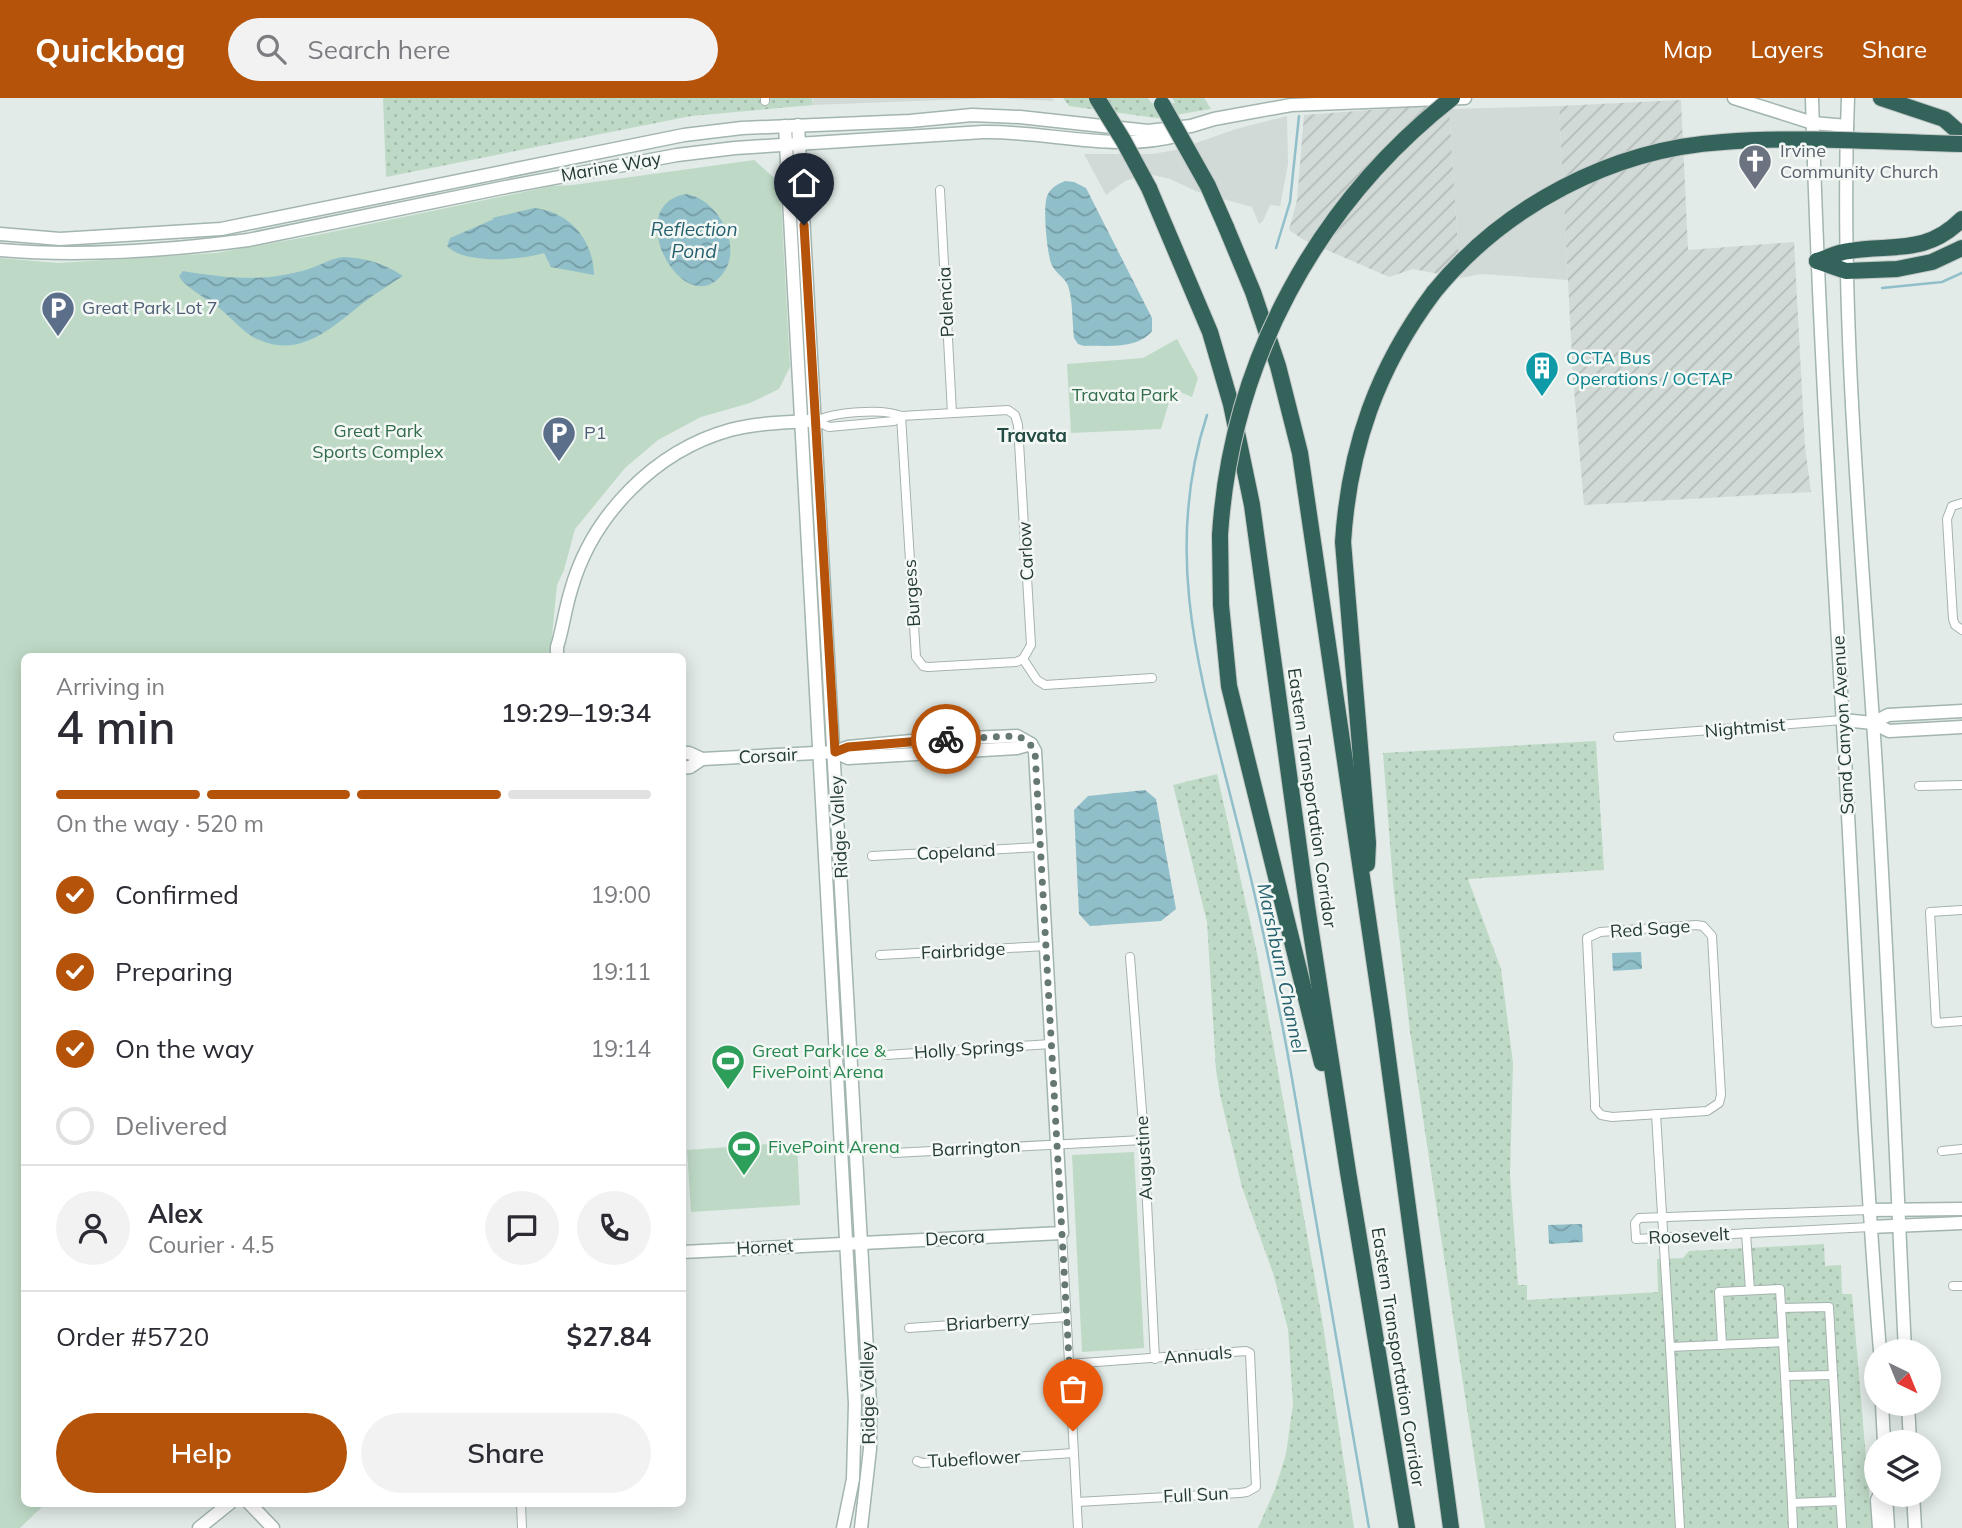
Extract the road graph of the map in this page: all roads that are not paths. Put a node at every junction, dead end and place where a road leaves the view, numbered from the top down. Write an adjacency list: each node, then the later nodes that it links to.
1 (1097, 98): 64 (highway, Eastern Transportation Corridor, bridge)
2 (1452, 98): 64 (highway, bridge)
3 (1465, 98): 9 (main road, Marine Way)
4 (1734, 98): 10 (main road)
5 (1812, 98): 10 (main road, Sand Canyon Avenue)
6 (1848, 98): 12 (main road, Sand Canyon Avenue)
7 (1881, 98): 13 (highway)
8 (1160, 101): 50 (highway, Eastern Transportation Corridor, bridge)
9 (1222, 119): 11 (main road, Marine Way); 14 (main road, Marine Way)
10 (1813, 123): 12 (main road); 23 (main road, Sand Canyon Avenue)
11 (791, 126): 14 (main road, Ridge Valley); 16 (main road, Ridge Valley); 19 (main road, Marine Way)
12 (1847, 126): 22 (main road, Sand Canyon Avenue)
13 (1962, 135)
14 (799, 144): 16 (main road, Marine Way); 27 (main road, Ridge Valley)
15 (1962, 144): 50 (highway, bridge)
16 (785, 145): 21 (main road, Marine Way); 28 (main road, Ridge Valley)
17 (940, 190): 25 (street, Palencia)
18 (1962, 219): 22 (highway)
19 (0, 234)
20 (1962, 248): 24 (highway)
21 (0, 250)
22 (1847, 251): 23 (highway); 24 (main road, Sand Canyon Avenue)
23 (1818, 261): 24 (highway); 37 (main road, Sand Canyon Avenue)
24 (1846, 271): 38 (main road, Sand Canyon Avenue)
25 (952, 413): 26 (street, Carlow); 34 (street, Carlow)
26 (901, 416): 27 (street, Carlow); 34 (street, Burgess)
27 (816, 421): 28 (main road); 41 (main road, Ridge Valley)
28 (801, 422): 31 (main road); 43 (main road, Ridge Valley)
29 (1962, 503): 30 (street)
30 (1960, 629)
31 (561, 634): 32 (main road); 33 (main road)
32 (558, 653)
33 (565, 653)
34 (1023, 659): 35 (street)
35 (1153, 678)
36 (1962, 711): 38 (main road, Nightmist)
37 (1843, 720): 38 (main road, Nightmist); 40 (street, Nightmist); 66 (main road, Sand Canyon Avenue)
38 (1873, 723): 39 (main road, Nightmist); 67 (main road, Sand Canyon Avenue)
39 (1962, 727)
40 (1618, 737)
41 (835, 752): 43 (main road, Corsair); 48 (main road, Corsair); 76 (main road, Ridge Valley)
42 (686, 753): 44 (main road, Corsair)
43 (819, 753): 44 (main road, Corsair); 75 (main road, Ridge Valley)
44 (702, 759): 45 (main road, Corsair)
45 (686, 768)
46 (1962, 785): 47 (street)
47 (1919, 786)
48 (1040, 847): 49 (street, Copeland); 52 (main road)
49 (872, 856)
50 (1365, 905): 112 (highway, Eastern Transportation Corridor)
51 (1962, 910): 55 (street)
52 (1046, 946): 53 (street, Fairbridge); 56 (main road)
53 (880, 955)
54 (1130, 957): 59 (street, Augustine)
55 (1962, 1021)
56 (1051, 1044): 57 (street, Holly Springs); 60 (main road)
57 (886, 1055)
58 (1656, 1114): 58 (street, Red Sage); 68 (street)
59 (1143, 1140): 60 (street, Barrington); 87 (street, Augustine)
60 (1057, 1144): 63 (street, Barrington); 72 (main road)
61 (1962, 1149): 62 (street)
62 (1942, 1151)
63 (894, 1153)
64 (1348, 1172): 111 (highway, Eastern Transportation Corridor)
65 (1962, 1209): 67 (main road, Roosevelt)
66 (1869, 1210): 67 (main road, Roosevelt); 68 (street, Roosevelt); 71 (main road, Sand Canyon Avenue)
67 (1898, 1211): 70 (main road, Sand Canyon Avenue)
68 (1663, 1216): 74 (street); 74 (street, Roosevelt)
69 (1962, 1223): 70 (main road, Roosevelt)
70 (1899, 1226): 71 (main road, Roosevelt); 83 (main road, Sand Canyon Avenue)
71 (1870, 1227): 73 (street, Roosevelt); 82 (main road, Sand Canyon Avenue)
72 (1062, 1233): 76 (main road, Decora); 80 (street)
73 (1746, 1233): 74 (street, Roosevelt); 78 (street)
74 (1665, 1237): 86 (street)
75 (848, 1243): 76 (main road, Decora); 77 (main road, Hornet); 92 (main road, Ridge Valley)
76 (861, 1243): 91 (main road, Ridge Valley)
77 (686, 1252)
78 (1750, 1290): 79 (street); 85 (street)
79 (1781, 1308): 84 (street); 89 (street)
80 (1066, 1317): 81 (street, Briarberry); 88 (street)
81 (909, 1328)
82 (1879, 1339)
83 (1904, 1339)
84 (1783, 1342): 85 (street); 90 (street)
85 (1722, 1345): 86 (street)
86 (1670, 1347): 113 (street)
87 (1155, 1359): 88 (street, Annuals); 93 (street, Annuals)
88 (1069, 1364): 94 (street)
89 (1833, 1375): 90 (street); 96 (street)
90 (1785, 1377): 98 (street)
91 (870, 1403): 92 (main road); 109 (main road, Ridge Valley)
92 (855, 1404): 108 (main road, Ridge Valley)
93 (1253, 1429): 97 (street, Full Sun)
94 (1074, 1453): 95 (street, Tubeflower); 97 (street)
95 (917, 1461)
96 (1840, 1501): 98 (street); 115 (street)
97 (1077, 1502): 110 (street)
98 (1791, 1503): 114 (street)
99 (225, 1507): 105 (main road)
100 (253, 1507): 106 (main road)
101 (521, 1507): 107 (street)
102 (1878, 1507): 116 (main road)
103 (1887, 1507): 117 (main road)
104 (1914, 1507): 118 (main road)
105 (199, 1528)
106 (273, 1528)
107 (522, 1528)
108 (844, 1528)
109 (861, 1528)
110 (1078, 1528)
111 (1407, 1528)
112 (1451, 1528)
113 (1680, 1528)
114 (1793, 1528)
115 (1842, 1528)
116 (1879, 1528)
117 (1888, 1528)
118 (1915, 1528)

